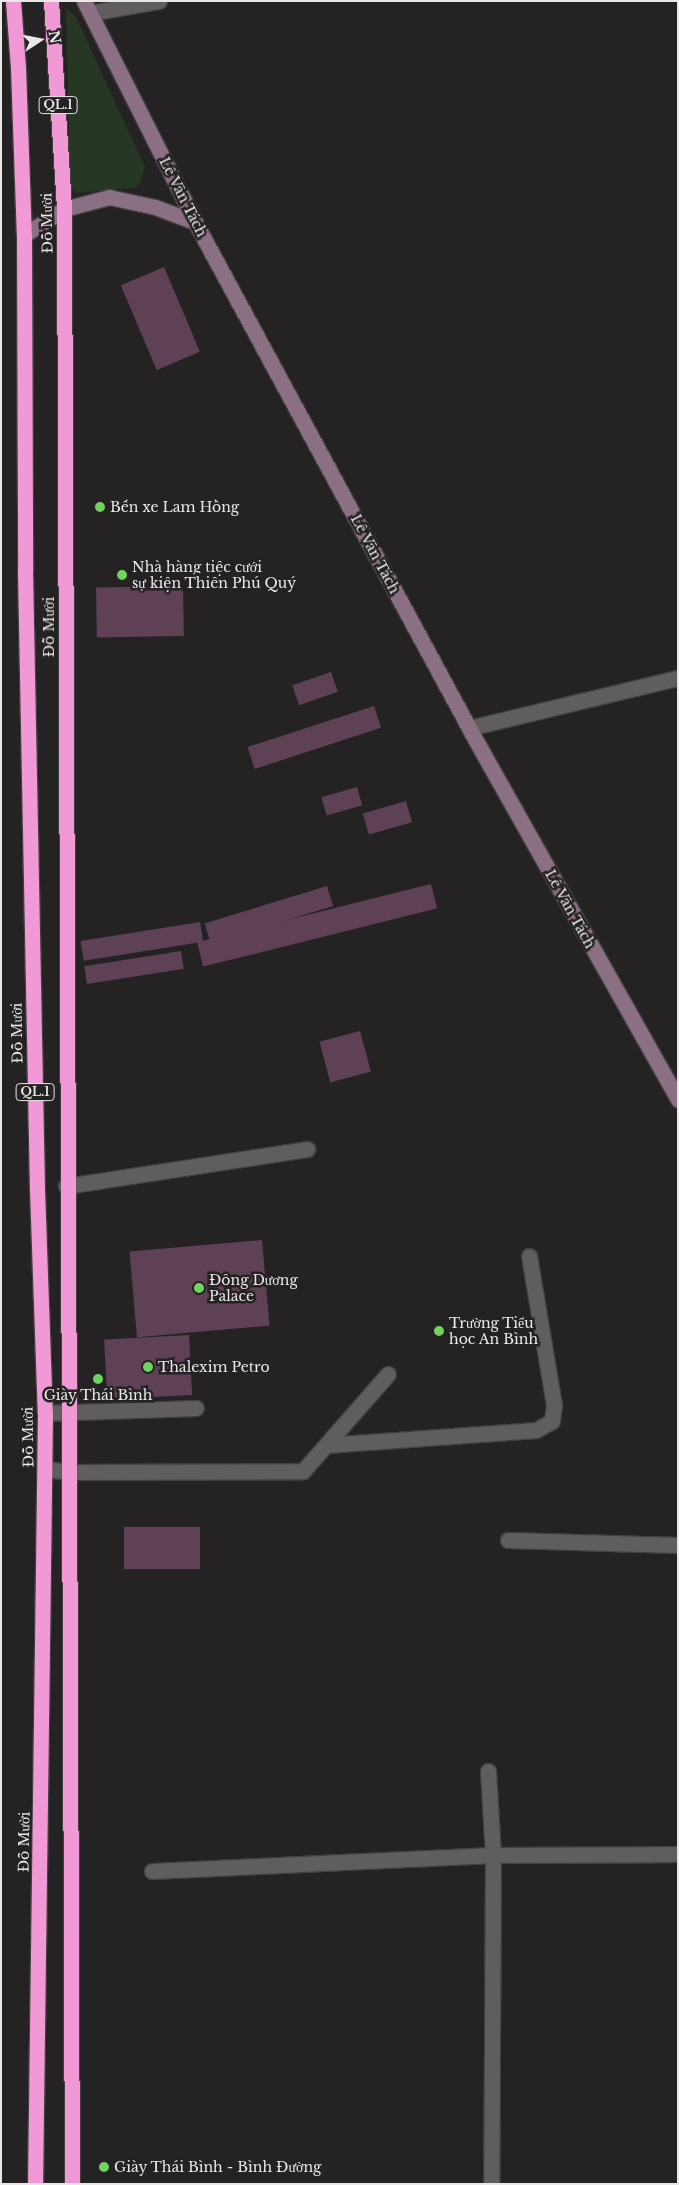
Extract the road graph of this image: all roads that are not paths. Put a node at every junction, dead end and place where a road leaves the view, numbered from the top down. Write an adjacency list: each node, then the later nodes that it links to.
1 (13, 1): 8 (highway, Đỗ Mười / QL.1)
2 (51, 1): 6 (highway, Đỗ Mười / QL.1)
3 (159, 1): 4 (street)
4 (120, 5): 5 (street)
5 (87, 7): 7 (main road, Lê Văn Tách)
6 (64, 209): 7 (main road); 8 (main road); 13 (highway, Đỗ Mười / QL.1)
7 (195, 222): 10 (main road, Lê Văn Tách)
8 (24, 235): 18 (highway, Đỗ Mười / QL.1)
9 (678, 678): 10 (street)
10 (469, 728): 11 (main road, Lê Văn Tách)
11 (678, 1100)
12 (306, 1149): 13 (street)
13 (66, 1186): 17 (highway, Đỗ Mười / QL.1)
14 (529, 1256): 19 (street)
15 (388, 1374): 19 (street)
16 (196, 1408): 17 (street)
17 (70, 1412): 18 (street); 21 (highway, Đỗ Mười / QL.1)
18 (45, 1413): 20 (highway, Đỗ Mười / QL.1)
19 (326, 1445): 21 (street)
20 (45, 1469): 21 (street); 28 (highway, Đỗ Mười / QL.1)
21 (69, 1472): 29 (highway, Đỗ Mười / QL.1)
22 (508, 1540): 23 (street)
23 (678, 1545)
24 (488, 1771): 26 (street)
25 (678, 1854): 26 (street)
26 (493, 1855): 27 (street); 30 (street)
27 (152, 1872)
28 (34, 2184)
29 (72, 2184)
30 (491, 2184)

